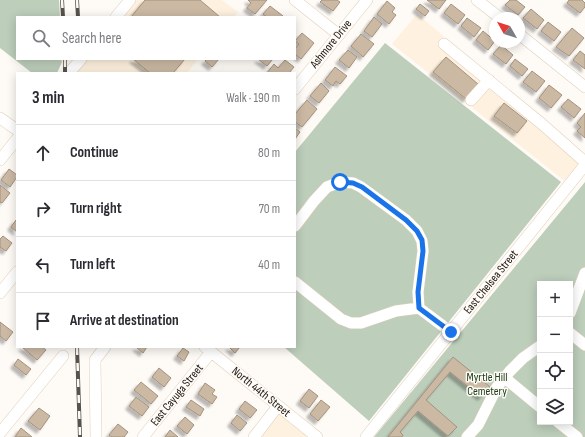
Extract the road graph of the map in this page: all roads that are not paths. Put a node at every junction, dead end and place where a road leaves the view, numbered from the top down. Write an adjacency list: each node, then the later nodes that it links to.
1 (130, 0): 6 (street)
2 (295, 0): 7 (street)
3 (367, 0): 7 (street, Ashmore Drive)
4 (477, 0): 5 (street)
5 (492, 12)
6 (117, 16)
7 (339, 34): 14 (street, Ashmore Drive)
8 (525, 39): 13 (street)
9 (444, 44): 12 (street)
10 (80, 60): 11 (street)
11 (70, 72)
12 (488, 80): 15 (street); 20 (street)
13 (585, 87)
14 (296, 88)
15 (471, 100)
16 (0, 118): 17 (street)
17 (16, 129)
18 (16, 140): 19 (street)
19 (0, 160)
20 (585, 162)
21 (585, 165): 29 (street, East Chelsea Street)
22 (296, 225): 28 (street)
23 (16, 273): 26 (street)
24 (585, 273): 27 (street)
25 (296, 283): 28 (street)
26 (0, 293)
27 (573, 307)
28 (419, 308): 29 (street)
29 (451, 332): 45 (street, East Chelsea Street)
30 (573, 335): 31 (street)
31 (585, 345)
32 (104, 348): 41 (street)
33 (537, 348): 36 (street)
34 (208, 350): 38 (street, North 44th Street); 42 (street, East Cayuga Street)
35 (64, 356): 40 (street)
36 (504, 378): 37 (street); 46 (street)
37 (537, 405)
38 (278, 406): 43 (street); 44 (street, North 44th Street)
39 (562, 425): 47 (street)
40 (0, 433)
41 (96, 437)
42 (143, 437)
43 (254, 437)
44 (317, 437)
45 (366, 437)
46 (467, 437)
47 (577, 437)

